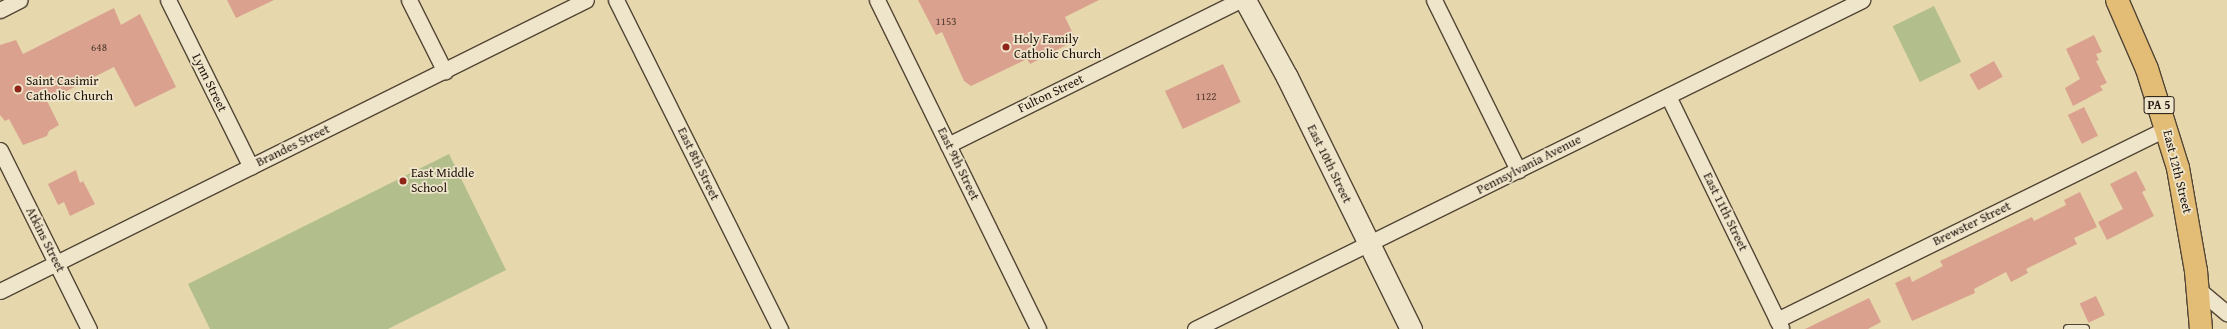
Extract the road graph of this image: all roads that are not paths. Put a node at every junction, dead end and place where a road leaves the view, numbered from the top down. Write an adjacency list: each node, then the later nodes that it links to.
1 (20, 0): 12 (street)
2 (168, 0): 18 (street, Lynn Street)
3 (409, 0): 13 (street)
4 (586, 0): 13 (street, Brandes Street)
5 (616, 0): 27 (street, East 8th Street)
6 (877, 0): 16 (street, East 9th Street)
7 (1240, 0): 16 (street, Fulton Street)
8 (1245, 0): 20 (street, East 10th Street)
9 (1434, 0): 19 (street)
10 (1862, 0): 14 (street, Pennsylvania Avenue)
11 (2117, 0): 15 (main road, East 12th Street / PA 5)
12 (0, 10)
13 (445, 72): 18 (street, Brandes Street)
14 (1668, 96): 19 (street, Pennsylvania Avenue); 25 (street, East 11th Street)
15 (2167, 128): 22 (main road, East 12th Street / PA 5); 25 (street, Brewster Street)
16 (948, 144): 28 (street, East 9th Street)
17 (0, 150): 21 (street, Atkins Street)
18 (250, 167): 21 (street, Brandes Street)
19 (1518, 170): 20 (street, Pennsylvania Avenue)
20 (1369, 243): 29 (street, Pennsylvania Avenue); 30 (street, East 10th Street)
21 (56, 262): 23 (street, Brandes Street); 26 (street, Atkins Street)
22 (2198, 289): 24 (street); 33 (main road, East 12th Street / PA 5)
23 (0, 290)
24 (2227, 314)
25 (1779, 324)
26 (89, 329)
27 (780, 329)
28 (1038, 329)
29 (1195, 329)
30 (1411, 329)
31 (2068, 329): 32 (lane)
32 (2085, 329)
33 (2201, 329)

